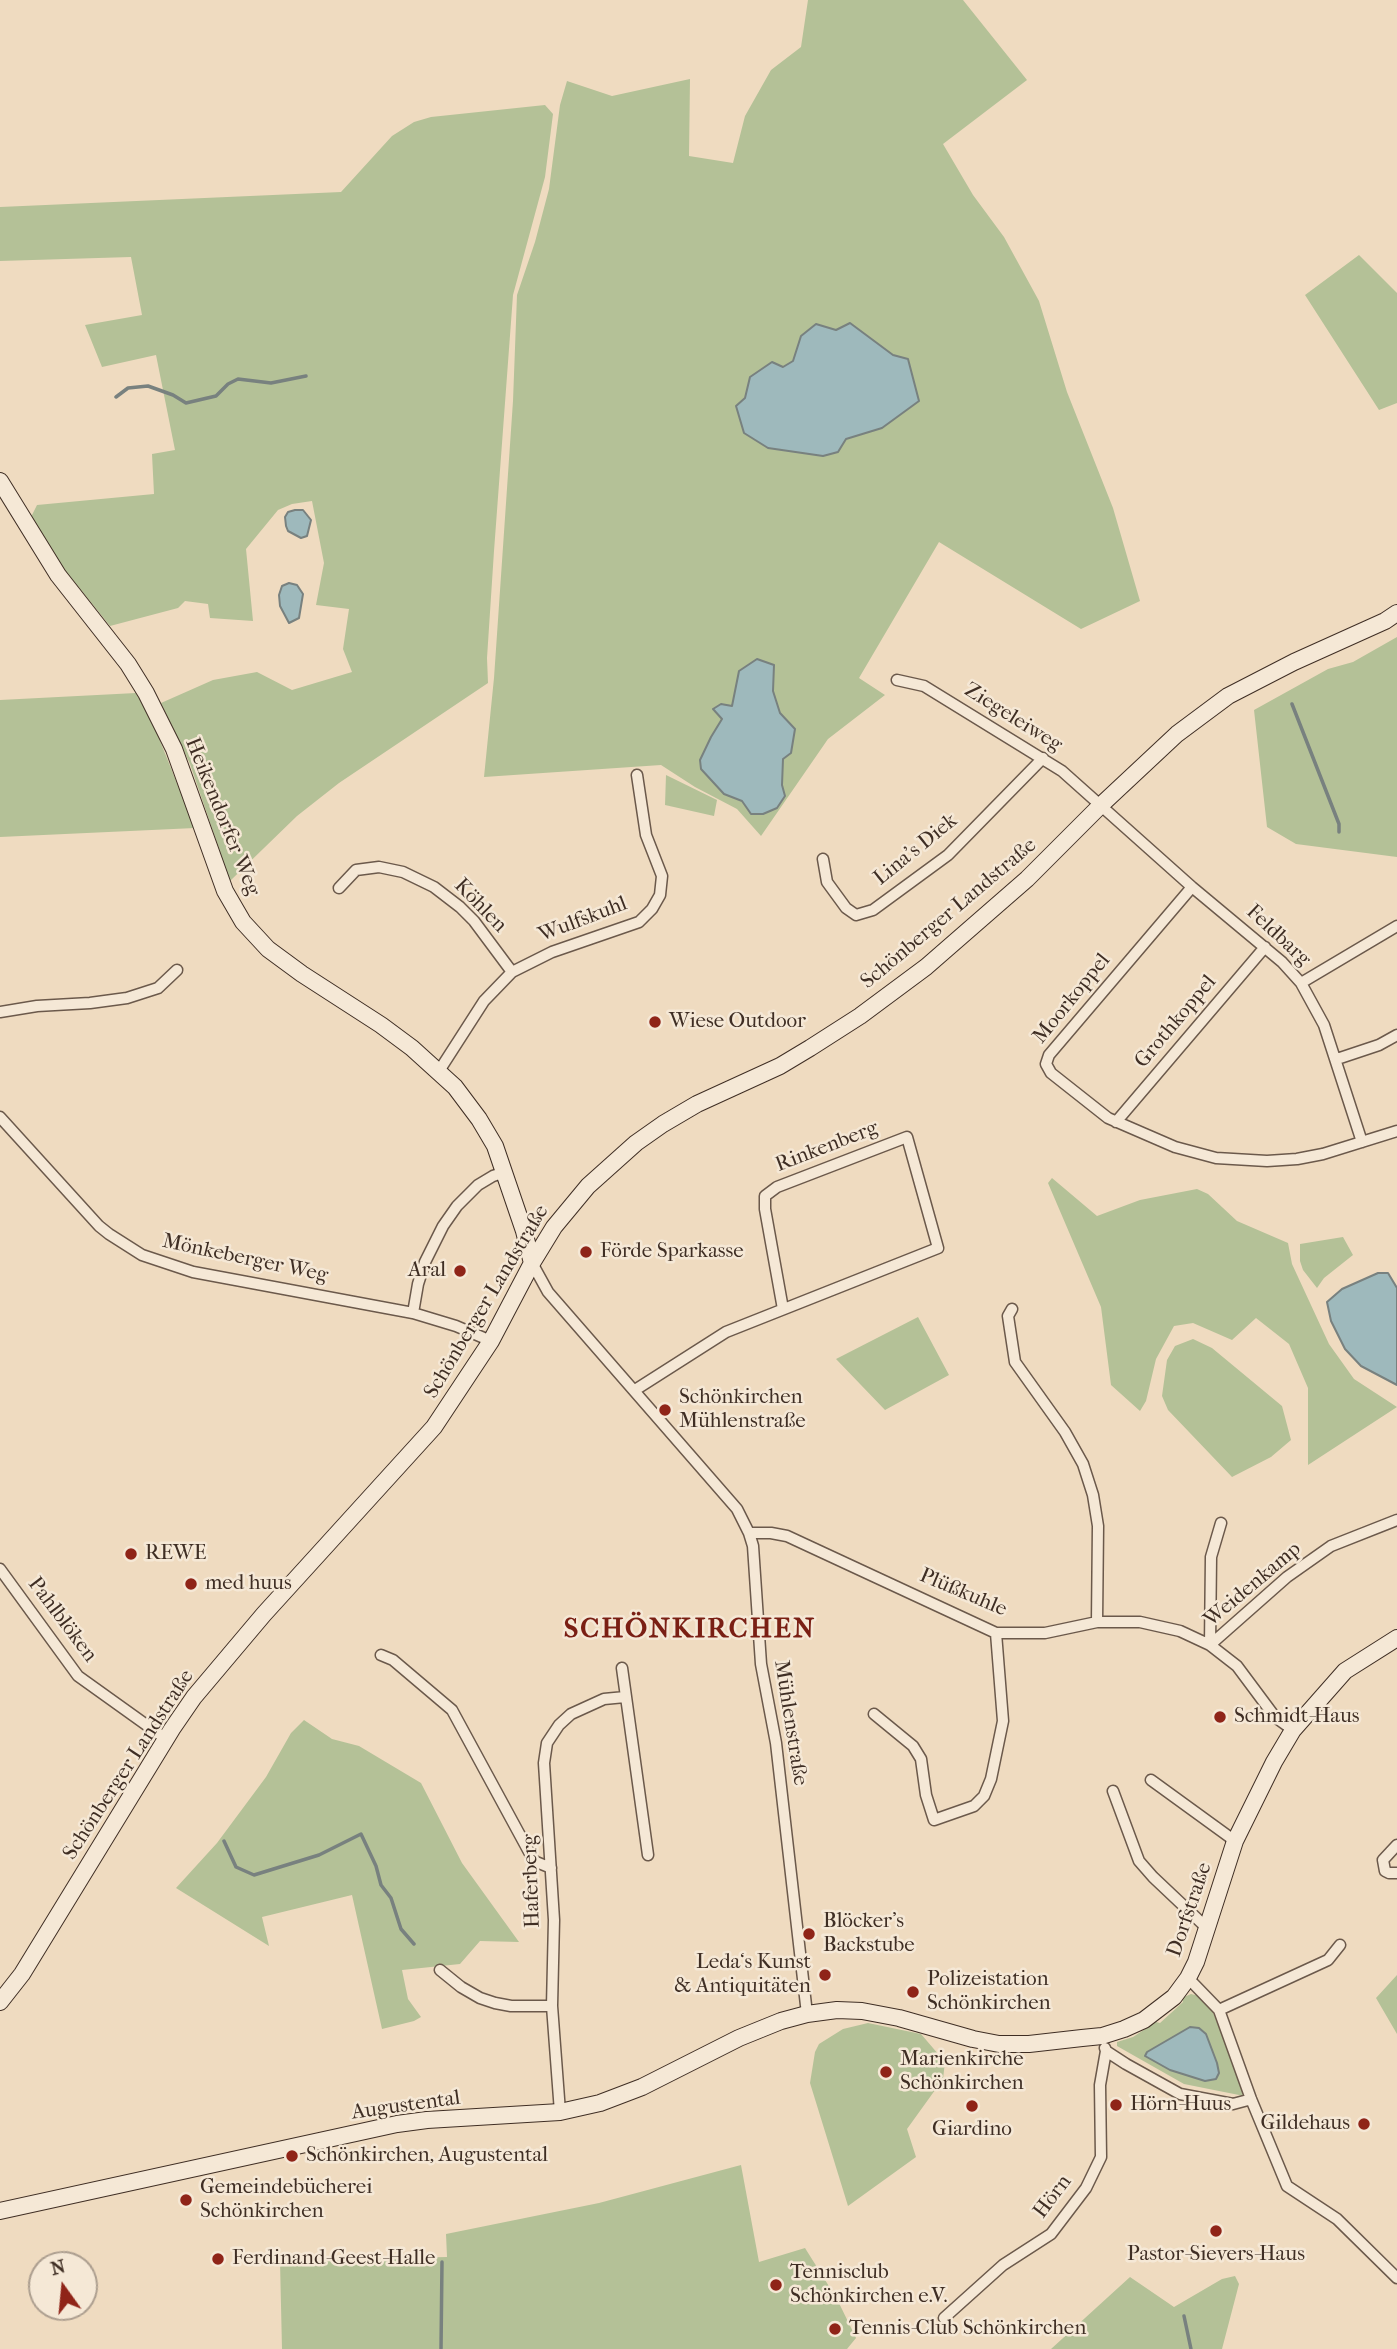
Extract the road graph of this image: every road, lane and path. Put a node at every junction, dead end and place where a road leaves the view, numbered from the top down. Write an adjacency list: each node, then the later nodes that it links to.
1 (0, 481): 18 (street, Heikendorfer Weg)
2 (1397, 613): 6 (street, Schönberger Landstraße)
3 (897, 680): 4 (street, Ziegeleiweg)
4 (1042, 758): 6 (street, Ziegeleiweg); 7 (street, Lina's Diek)
5 (637, 775): 13 (street, Wulfskuhl)
6 (1100, 806): 8 (street, Feldbarg); 24 (street, Schönberger Landstraße)
7 (823, 859)
8 (1192, 887): 11 (street, Feldbarg); 20 (street, Moorkoppel)
9 (339, 888): 13 (street, Köhlen)
10 (1397, 926): 14 (street)
11 (1265, 947): 14 (street, Feldbarg); 20 (street, Grothkoppel)
12 (177, 970): 15 (street)
13 (512, 972): 18 (street, Wulfskuhl)
14 (1301, 983): 17 (street, Feldbarg)
15 (0, 1012)
16 (1397, 1035): 17 (street)
17 (1337, 1059): 22 (street, Feldbarg)
18 (439, 1071): 23 (street, Heikendorfer Weg)
19 (0, 1117): 27 (street, Mönkeberger Weg)
20 (1116, 1122): 22 (street, Moorkoppel)
21 (1397, 1131): 22 (street, Moorkoppel)
22 (1362, 1142)
23 (505, 1172): 24 (street, Heikendorfer Weg); 27 (street)
24 (532, 1263): 28 (street, Schönberger Landstraße); 29 (street, Mühlenstraße)
25 (783, 1309): 25 (street, Rinkenberg); 29 (street, Rinkenberg)
26 (1012, 1309): 34 (street)
27 (413, 1312): 28 (street, Mönkeberger Weg)
28 (491, 1341): 43 (street, Schönberger Landstraße)
29 (635, 1390): 32 (street, Mühlenstraße)
30 (1397, 1520): 37 (street, Weidenkamp)
31 (1221, 1523): 37 (street)
32 (749, 1533): 35 (street, Plüßkuhle); 58 (street, Mühlenstraße)
33 (0, 1569): 43 (street, Pahlblöken)
34 (1097, 1622): 35 (street, Plüßkuhle); 37 (street, Plüßkuhle)
35 (996, 1633): 41 (street)
36 (1397, 1638): 42 (street, Dorfstraße)
37 (1210, 1645): 42 (street, Plüßkuhle)
38 (381, 1655): 49 (street)
39 (622, 1668): 40 (street)
40 (625, 1697): 48 (street); 49 (street, Haferberg)
41 (874, 1714)
42 (1293, 1730): 46 (street, Dorfstraße)
43 (166, 1739): 55 (street, Schönberger Landstraße)
44 (1151, 1780): 46 (street)
45 (1113, 1791): 51 (street)
46 (1235, 1841): 51 (street, Dorfstraße)
47 (1397, 1845): 50 (street)
48 (648, 1855)
49 (551, 1868): 56 (street, Haferberg)
50 (1397, 1873)
51 (1208, 1928): 54 (street, Dorfstraße)
52 (1340, 1945): 57 (street)
53 (440, 1970): 56 (street)
54 (1188, 1978): 57 (street); 59 (street, Dorfstraße)
55 (0, 2003)
56 (552, 2006): 61 (street, Haferberg)
57 (1219, 2010): 60 (street)
58 (807, 2014): 59 (street, Dorfstraße); 61 (street, Augustental)
59 (1104, 2044): 60 (street); 64 (street, Hörn)
60 (1249, 2100): 63 (street)
61 (560, 2112): 62 (street, Augustental)
62 (0, 2211)
63 (1395, 2270)
64 (944, 2318)

